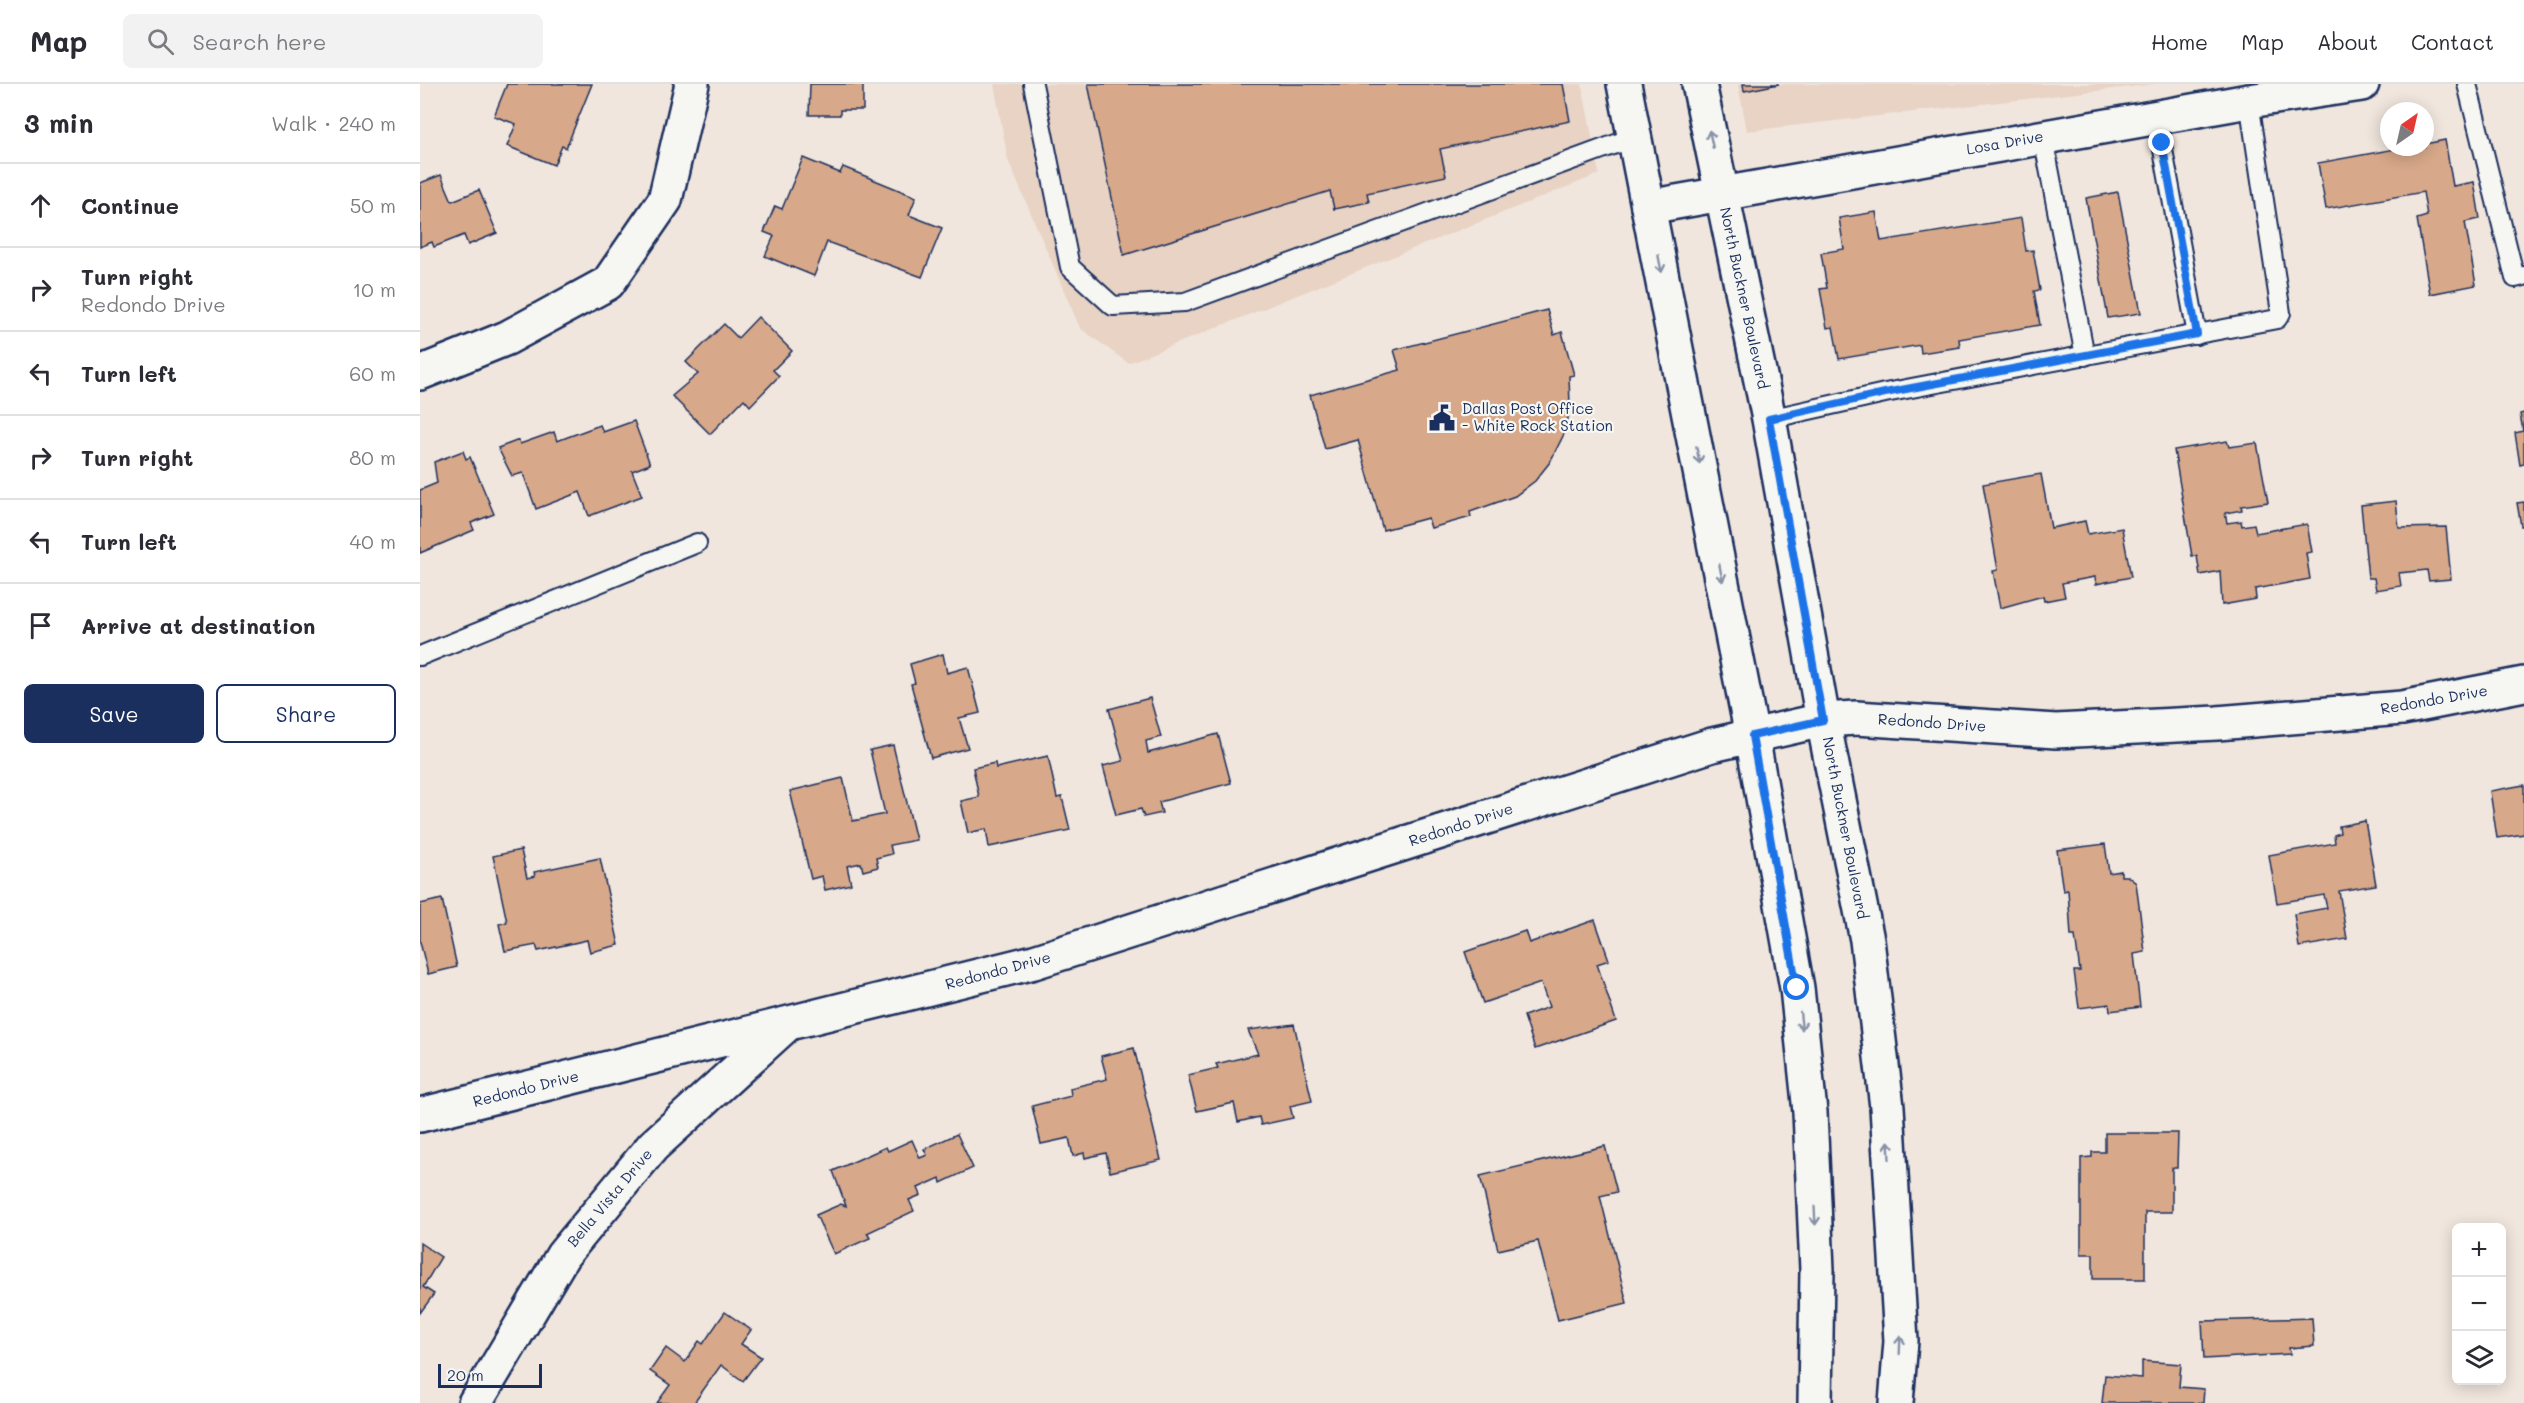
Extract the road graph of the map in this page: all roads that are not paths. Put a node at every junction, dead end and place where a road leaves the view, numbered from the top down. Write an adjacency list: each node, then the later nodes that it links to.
1 (692, 84): 17 (street)
2 (1033, 84): 10 (lane)
3 (1624, 84): 10 (street)
4 (1699, 84): 12 (street, North Buckner Boulevard, one-way to 4)
5 (2362, 84): 7 (street, Losa Drive)
6 (2467, 84): 14 (lane)
7 (2293, 89): 8 (street, Losa Drive)
8 (2249, 101): 9 (street, Losa Drive); 15 (lane)
9 (2157, 117): 11 (street, Losa Drive); 15 (lane)
10 (1635, 137): 13 (street)
11 (2043, 137): 12 (street, Losa Drive); 16 (lane)
12 (1722, 193): 13 (street, Losa Drive); 18 (street, North Buckner Boulevard)
13 (1648, 207): 23 (street, one-way to 23)
14 (2524, 276)
15 (2197, 334): 16 (lane)
16 (2085, 356): 18 (lane)
17 (420, 373)
18 (1769, 419): 22 (street, North Buckner Boulevard)
19 (697, 543): 20 (lane)
20 (420, 656)
21 (2524, 684): 22 (street, Redondo Drive)
22 (1823, 720): 23 (street, Redondo Drive); 28 (street, North Buckner Boulevard, one-way to 22)
23 (1752, 736): 24 (street, Redondo Drive); 27 (street, one-way to 27)
24 (785, 1026): 25 (street, Redondo Drive); 26 (street, Bella Vista Drive)
25 (420, 1115)
26 (475, 1403)
27 (1815, 1403)
28 (1896, 1403)

